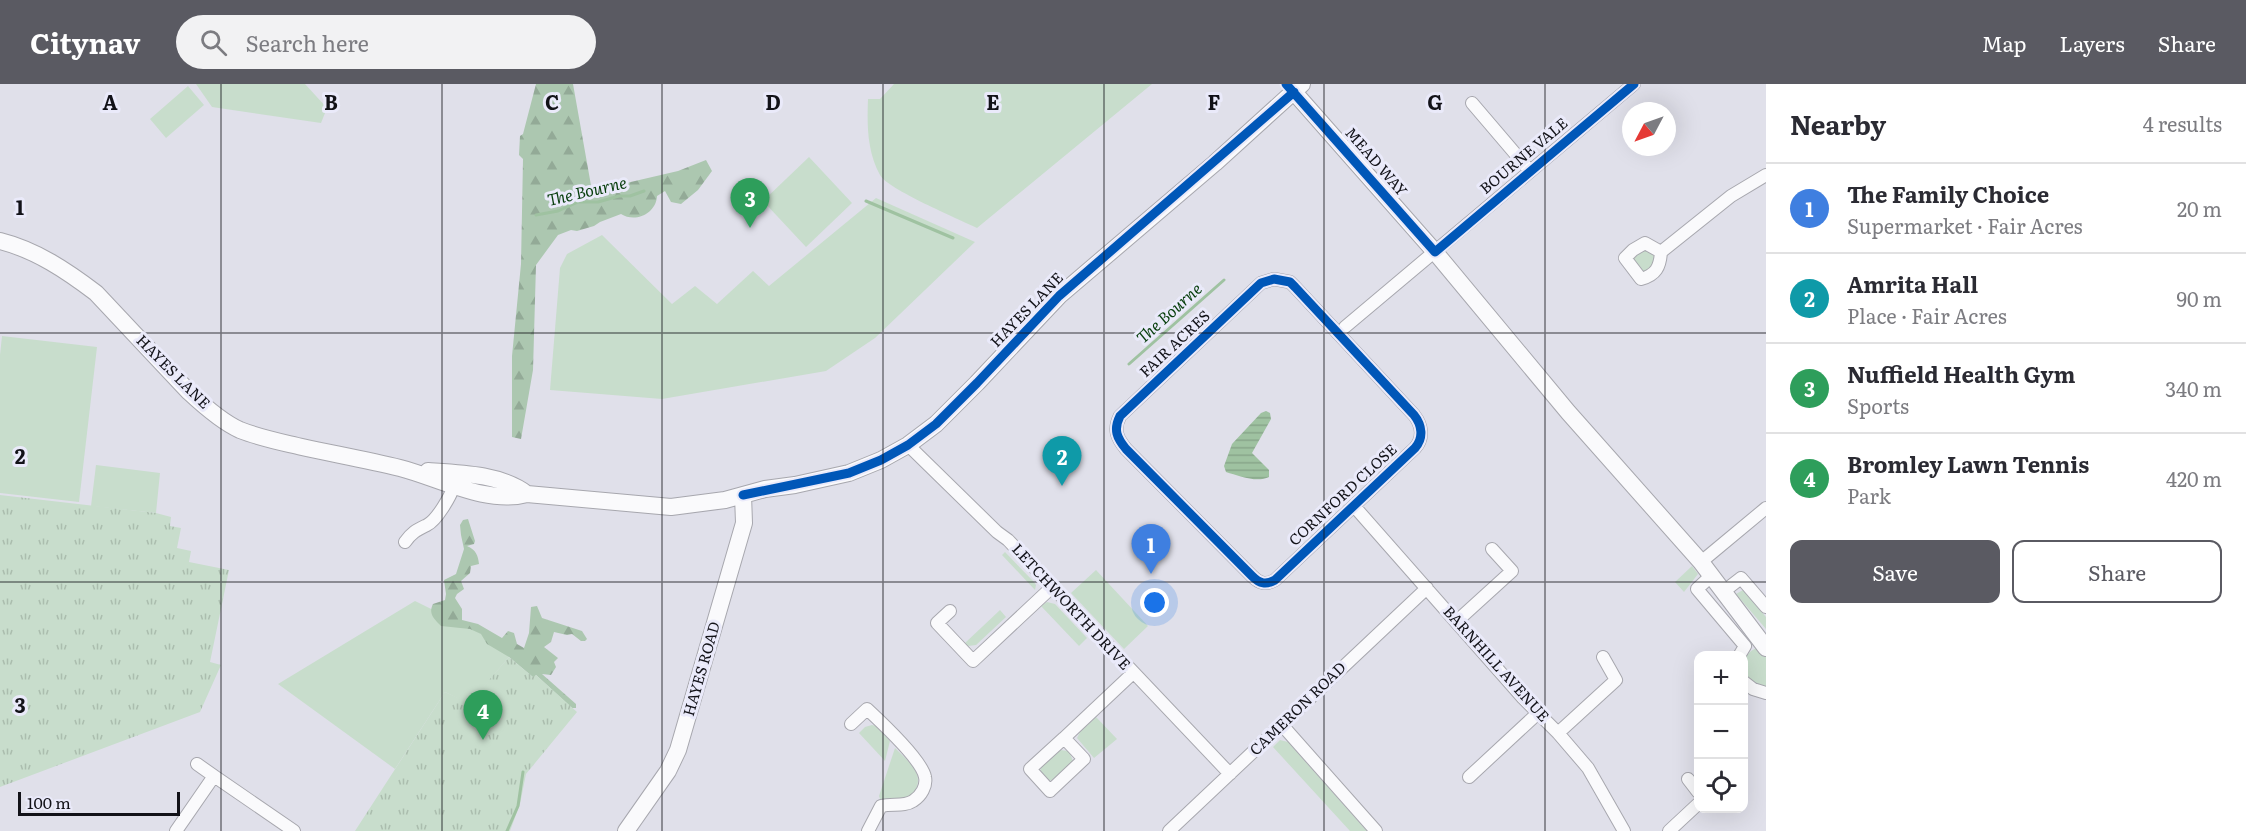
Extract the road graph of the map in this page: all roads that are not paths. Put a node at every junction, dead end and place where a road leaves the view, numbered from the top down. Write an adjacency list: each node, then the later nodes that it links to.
1 (1629, 86): 4 (street, BOURNE VALE)
2 (1298, 88): 7 (main road, MEAD WAY); 11 (main road, HAYES LANE)
3 (1472, 103): 4 (street)
4 (1530, 171): 7 (street, BOURNE VALE)
5 (1766, 175): 8 (street)
6 (0, 242): 12 (main road, HAYES LANE)
7 (1435, 252): 9 (street, BOURNE VALE); 20 (main road, MEAD WAY)
8 (1662, 252)
9 (1345, 327)
10 (1414, 415): 16 (street, CORNFORD CLOSE); 21 (street, FAIR ACRES)
11 (908, 445): 15 (main road, HAYES LANE); 22 (street, LETCHWORTH DRIVE)
12 (401, 469): 13 (main road, HAYES LANE); 14 (main road, HAYES LANE)
13 (454, 486): 14 (main road, HAYES LANE); 18 (street)
14 (527, 494): 15 (main road, HAYES LANE)
15 (743, 495): 47 (main road, HAYES ROAD)
16 (1354, 507): 21 (street, CORNFORD CLOSE); 23 (street, BARNHILL AVENUE)
17 (1766, 508): 20 (street)
18 (405, 542)
19 (1492, 549): 27 (street)
20 (1706, 569): 24 (main road, MEAD WAY); 28 (street, MEAD WAY)
21 (1261, 583)
22 (1052, 588): 26 (street); 30 (street, LETCHWORTH DRIVE)
23 (1427, 588): 27 (street, BARNHILL AVENUE); 35 (street, CAMERON ROAD)
24 (1723, 592): 25 (street); 28 (main road, MEAD WAY)
25 (1766, 607)
26 (950, 611)
27 (1457, 621): 33 (street, BARNHILL AVENUE)
28 (1752, 647)
29 (1603, 657): 36 (street)
30 (1133, 673): 37 (street); 39 (street, LETCHWORTH DRIVE)
31 (1748, 686): 32 (street)
32 (1766, 693)
33 (1538, 713): 36 (street, BARNHILL AVENUE); 41 (street)
34 (851, 724): 48 (street)
35 (1282, 725): 39 (street, CAMERON ROAD); 50 (street)
36 (1558, 733): 51 (street, BARNHILL AVENUE)
37 (1064, 738): 37 (street)
38 (197, 764): 40 (street)
39 (1230, 774): 49 (street, CAMERON ROAD)
40 (214, 776): 45 (street); 46 (street)
41 (1469, 777)
42 (1688, 779): 43 (street)
43 (1694, 787)
44 (1694, 808): 52 (street)
45 (176, 831)
46 (294, 831)
47 (626, 831)
48 (868, 831)
49 (1169, 831)
50 (1376, 831)
51 (1624, 831)
52 (1669, 831)

